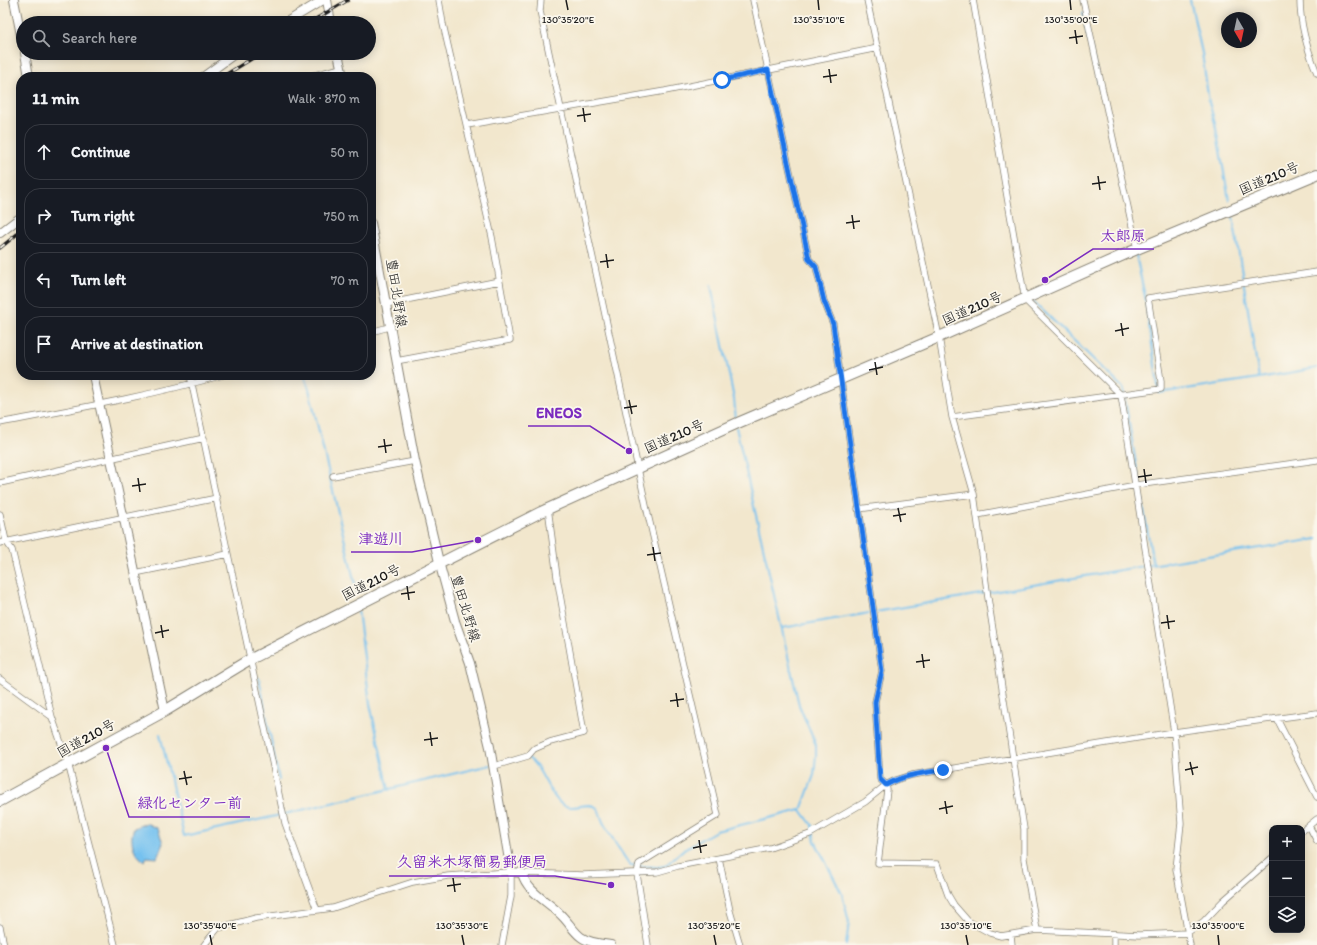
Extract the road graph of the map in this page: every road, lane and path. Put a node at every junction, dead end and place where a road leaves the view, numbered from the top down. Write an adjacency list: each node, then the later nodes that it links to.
1 (14, 0): 11 (main road)
2 (323, 0): 12 (main road)
3 (326, 0): 13 (main road)
4 (439, 0): 26 (street)
5 (541, 0): 25 (street)
6 (753, 0): 19 (street)
7 (867, 0): 14 (street)
8 (973, 0): 34 (street)
9 (1083, 0): 30 (street)
10 (1300, 0): 24 (street)
11 (17, 16)
12 (297, 16)
13 (329, 16)
14 (878, 48): 19 (street); 38 (street)
15 (26, 60): 20 (main road)
16 (226, 60): 21 (main road)
17 (339, 60): 18 (main road)
18 (341, 68): 22 (street); 23 (main road)
19 (768, 70): 25 (street); 43 (street)
20 (28, 72)
21 (210, 72)
22 (326, 72)
23 (342, 72)
24 (1317, 73)
25 (561, 108): 26 (street); 53 (street)
26 (467, 125): 33 (street)
27 (1317, 174): 30 (highway, 国道210号)
28 (16, 221): 29 (main road)
29 (0, 233)
30 (1137, 249): 34 (highway, 国道210号)
31 (376, 250): 35 (main road, 豊田北野線)
32 (1317, 272): 45 (street)
33 (499, 281): 35 (street); 39 (street)
34 (1025, 300): 38 (highway, 国道210号); 45 (street)
35 (386, 304): 36 (main road, 豊田北野線)
36 (389, 327): 37 (street); 39 (main road, 豊田北野線)
37 (376, 331)
38 (939, 337): 43 (highway, 国道210号); 47 (street)
39 (396, 361): 52 (main road, 豊田北野線)
40 (94, 380): 46 (main road)
41 (191, 380): 44 (street)
42 (206, 380): 44 (street)
43 (840, 380): 53 (highway, 国道210号); 60 (street)
44 (192, 384): 46 (street); 49 (street)
45 (1121, 395): 47 (street); 56 (street)
46 (100, 404): 48 (street); 50 (main road)
47 (952, 417): 57 (street)
48 (0, 423)
49 (204, 438): 50 (street); 58 (street)
50 (111, 458): 55 (street); 63 (main road)
51 (1317, 460): 56 (street)
52 (415, 461): 54 (street); 66 (main road, 豊田北野線)
53 (638, 467): 59 (highway, 国道210号); 89 (street)
54 (333, 476)
55 (0, 483)
56 (1136, 485): 62 (street); 74 (street)
57 (974, 494): 60 (street); 62 (street)
58 (217, 498): 63 (street); 65 (street)
59 (548, 508): 66 (highway, 国道210号); 77 (street)
60 (858, 509): 78 (street)
61 (0, 514): 64 (street)
62 (977, 514): 75 (street)
63 (123, 518): 64 (street); 67 (main road)
64 (3, 542): 72 (street)
65 (228, 554): 67 (street); 68 (street)
66 (439, 562): 68 (highway, 国道210号); 77 (main road, 豊田北野線)
67 (135, 573): 70 (main road)
68 (249, 660): 70 (highway, 国道210号); 90 (street)
69 (0, 679): 72 (street)
70 (165, 711): 76 (highway, 国道210号)
71 (1317, 713): 73 (street)
72 (52, 717): 76 (street)
73 (1277, 719): 74 (street); 79 (street)
74 (1174, 732): 75 (street); 93 (street)
75 (1014, 759): 78 (street); 92 (street)
76 (68, 764): 80 (highway, 国道210号); 97 (street)
77 (494, 766): 87 (main road, 豊田北野線)
78 (886, 785): 85 (street); 95 (street)
79 (1317, 797)
80 (0, 801)
81 (1317, 819): 82 (street)
82 (1309, 826): 83 (street); 84 (street)
83 (1305, 829)
84 (1317, 841)
85 (719, 858): 89 (street); 102 (street)
86 (1269, 861): 93 (street)
87 (511, 872): 88 (main road); 90 (street); 99 (street)
88 (522, 873): 89 (street); 100 (main road)
89 (637, 874): 101 (street)
90 (317, 910): 98 (street)
91 (0, 927): 96 (street)
92 (1037, 930): 94 (street); 95 (street)
93 (1187, 933): 94 (street); 105 (street)
94 (1114, 934): 104 (street)
95 (1011, 936): 103 (street)
96 (4, 945)
97 (116, 945)
98 (204, 945)
99 (502, 945)
100 (611, 945)
101 (648, 945)
102 (740, 945)
103 (1012, 945)
104 (1114, 945)
105 (1190, 945)

